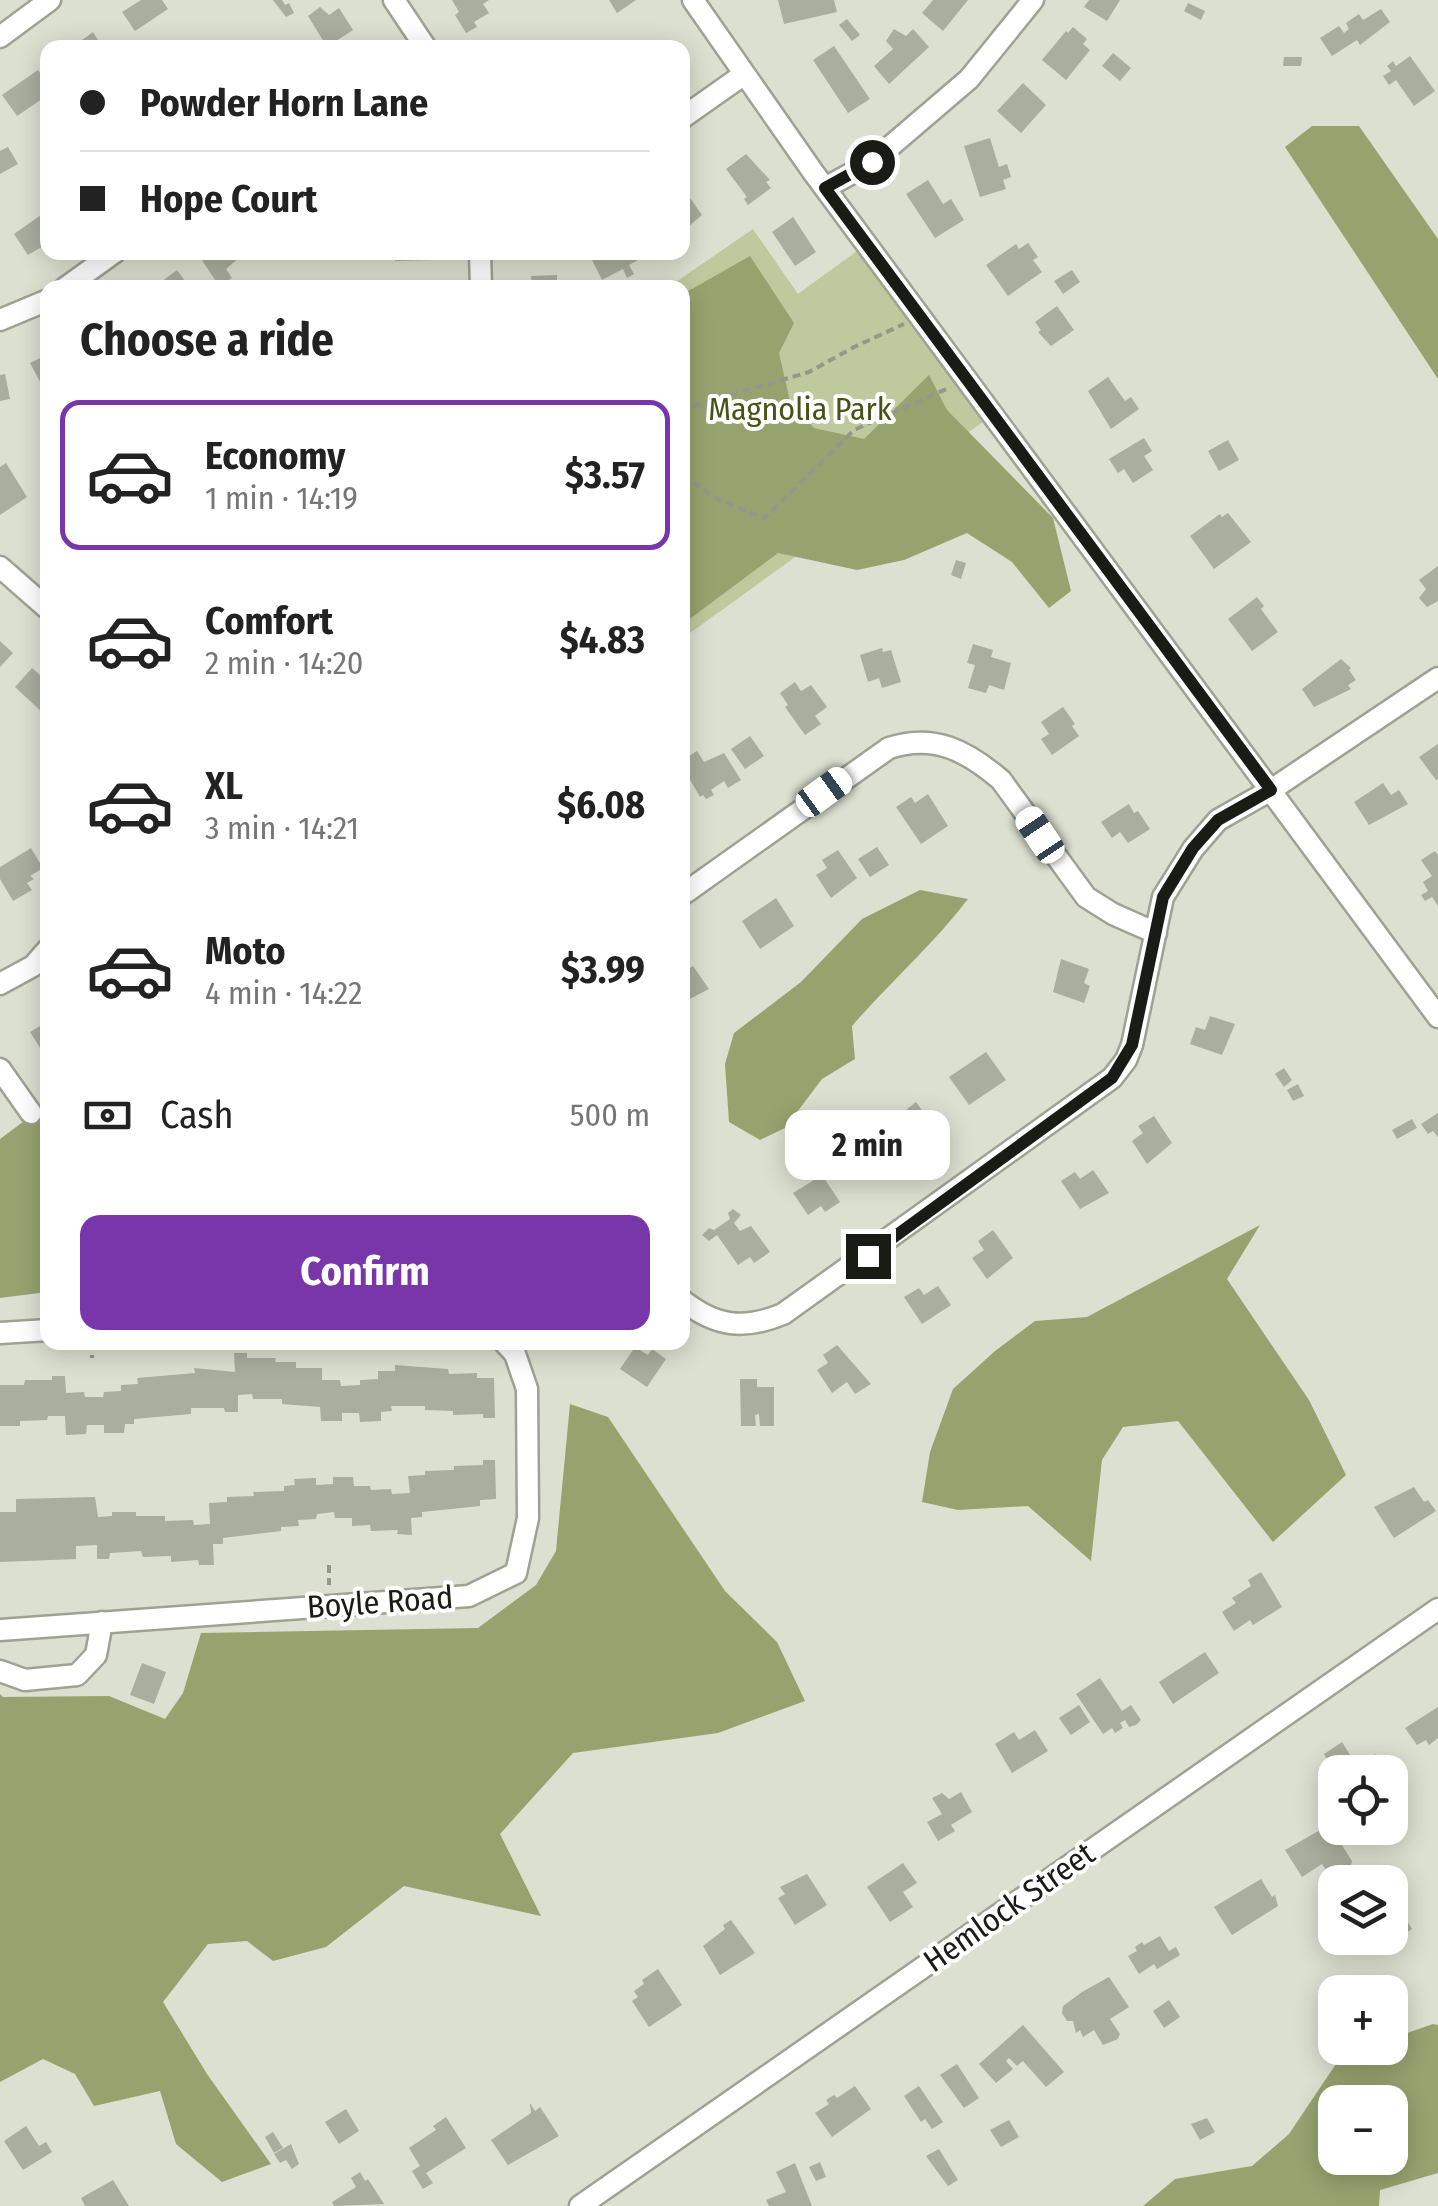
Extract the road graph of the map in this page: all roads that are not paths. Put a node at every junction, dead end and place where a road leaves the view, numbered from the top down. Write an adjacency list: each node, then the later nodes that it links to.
1 (50, 0): 5 (street)
2 (394, 0): 6 (street)
3 (693, 0): 7 (street)
4 (1033, 0): 9 (street)
5 (0, 37)
6 (417, 40)
7 (743, 75): 8 (street); 9 (street)
8 (690, 112)
9 (825, 188): 17 (street)
10 (104, 260): 11 (street)
11 (76, 280)
12 (40, 303): 13 (street)
13 (0, 320)
14 (0, 567): 15 (street)
15 (40, 603)
16 (1438, 678): 17 (street)
17 (1271, 790): 19 (street); 22 (street)
18 (690, 888): 19 (street)
19 (1156, 933): 25 (street)
20 (40, 958): 21 (street)
21 (0, 984)
22 (1438, 1017)
23 (0, 1069): 24 (street)
24 (31, 1113)
25 (690, 1306)
26 (40, 1330): 27 (street)
27 (0, 1333)
28 (511, 1350): 30 (street, Boyle Road)
29 (1438, 1609): 33 (street, Hemlock Street)
30 (102, 1622): 31 (street, Boyle Road); 32 (street)
31 (0, 1630)
32 (0, 1671)
33 (580, 2206)

